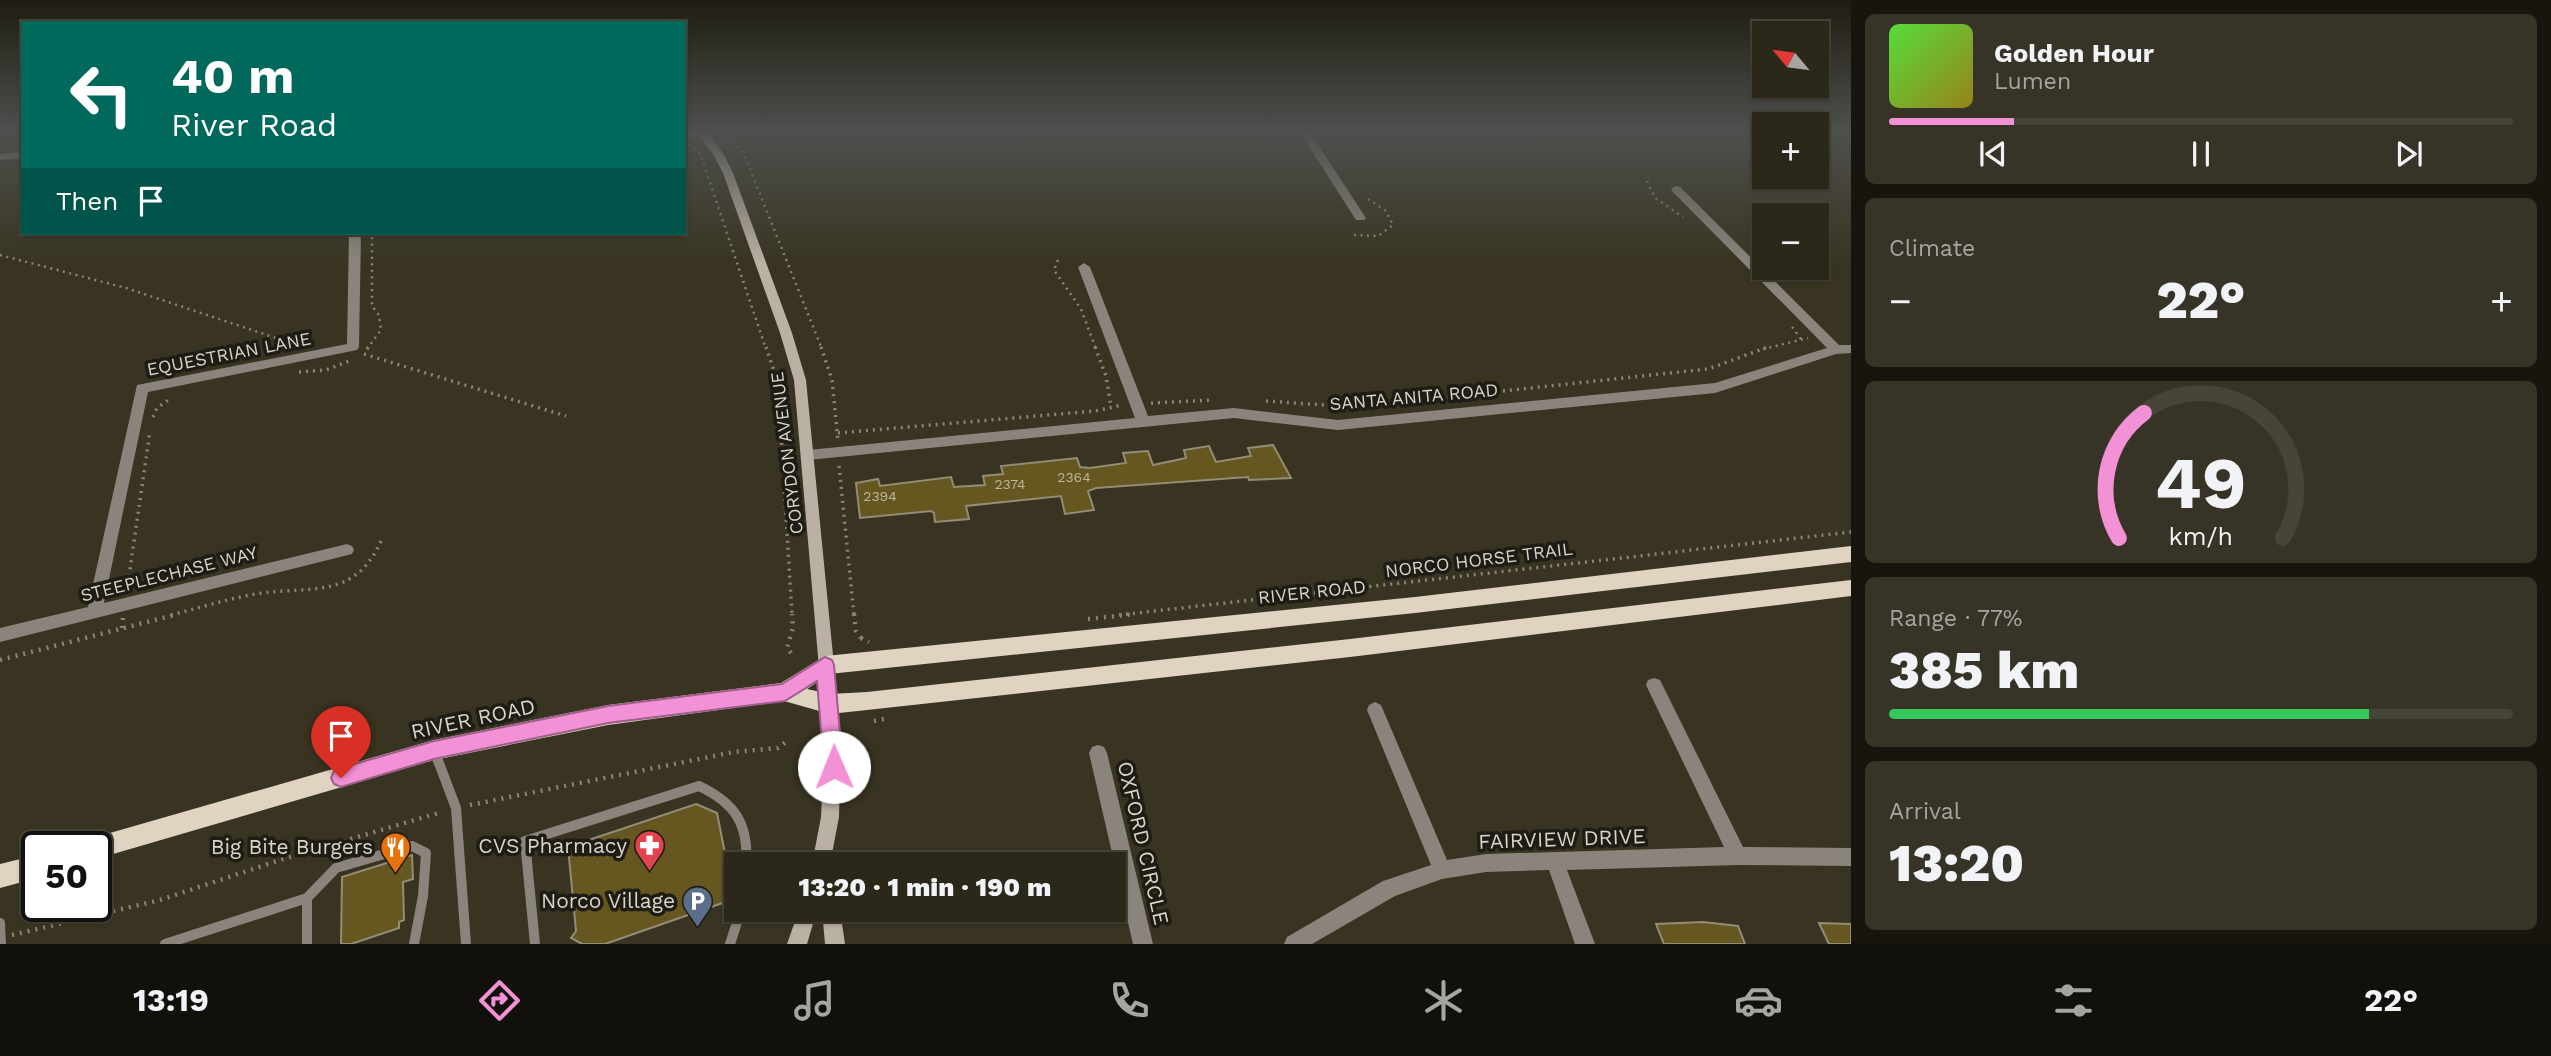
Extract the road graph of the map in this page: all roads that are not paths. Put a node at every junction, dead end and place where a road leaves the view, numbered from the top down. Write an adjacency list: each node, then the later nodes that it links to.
1 (729, 175): 10 (main road, CORYDON AVENUE)
2 (1332, 175): 4 (street)
3 (1676, 189): 8 (street)
4 (1360, 218)
5 (355, 235): 14 (street, EQUESTRIAN LANE)
6 (1084, 267): 9 (street)
7 (1851, 349): 8 (street, SANTA ANITA ROAD)
8 (1836, 350): 9 (street, SANTA ANITA ROAD)
9 (1144, 423): 10 (street, SANTA ANITA ROAD)
10 (808, 455): 16 (main road, CORYDON AVENUE)
11 (347, 550): 14 (street, STEEPLECHASE WAY)
12 (1851, 554): 16 (main road, RIVER ROAD)
13 (1851, 588): 19 (main road, RIVER ROAD)
14 (93, 612): 15 (street, STEEPLECHASE WAY)
15 (0, 635)
16 (825, 665): 18 (main road, RIVER ROAD); 19 (main road, CORYDON AVENUE)
17 (1654, 685): 28 (street)
18 (785, 692): 19 (main road, RIVER ROAD); 21 (main road, RIVER ROAD)
19 (830, 704): 23 (main road, CORYDON AVENUE)
20 (1375, 710): 32 (street)
21 (434, 750): 24 (main road, RIVER ROAD); 43 (lane)
22 (1098, 753): 48 (street, OXFORD CIRCLE)
23 (828, 838): 26 (main road); 27 (main road)
24 (112, 843)
25 (747, 852): 44 (lane)
26 (824, 852)
27 (829, 852)
28 (1738, 856): 29 (street, FAIRVIEW DRIVE); 30 (street, FAIRVIEW DRIVE)
29 (1851, 858)
30 (1555, 861): 32 (street, FAIRVIEW DRIVE); 50 (street)
31 (21, 870): 33 (main road)
32 (1442, 870): 49 (street, FAIRVIEW DRIVE)
33 (0, 876)
34 (307, 898): 40 (lane); 41 (lane); 42 (lane)
35 (737, 922): 45 (lane)
36 (804, 922): 46 (main road)
37 (832, 922): 47 (main road)
38 (0, 923): 39 (lane)
39 (2, 940)
40 (165, 944)
41 (307, 944)
42 (414, 944)
43 (466, 944)
44 (535, 944)
45 (730, 944)
46 (797, 944)
47 (835, 944)
48 (1143, 944)
49 (1294, 944)
50 (1585, 944)

